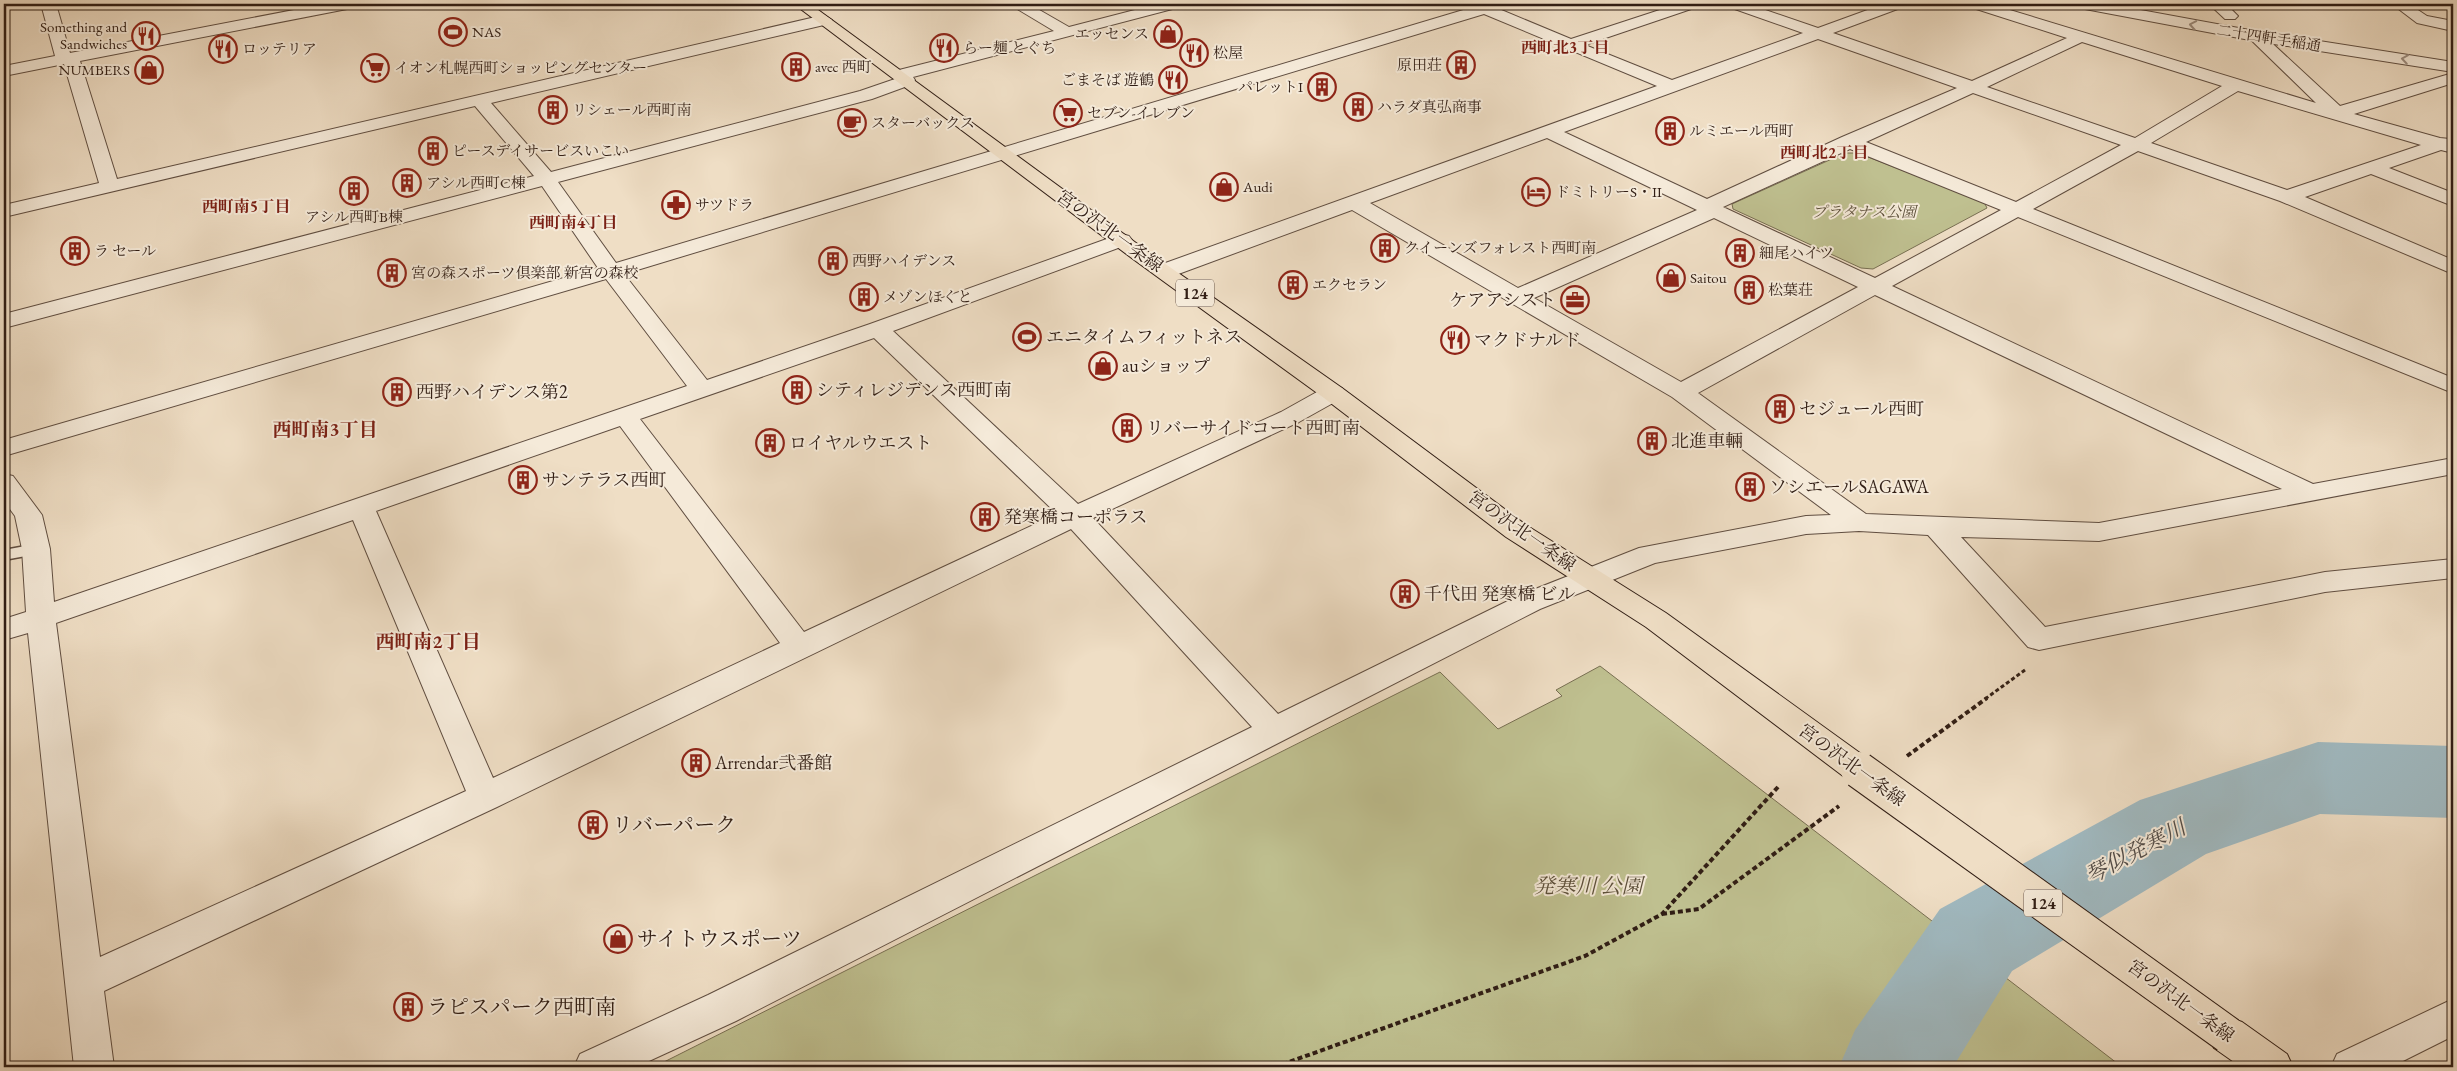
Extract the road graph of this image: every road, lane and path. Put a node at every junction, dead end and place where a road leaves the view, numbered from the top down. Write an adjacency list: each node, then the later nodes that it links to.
1 (48, 4): 25 (street)
2 (347, 4): 25 (street)
3 (801, 4): 17 (main road, 宮の沢北一条線 / 124)
4 (1018, 4): 19 (street)
5 (1175, 4): 19 (street)
6 (1500, 4): 15 (street)
7 (1692, 4): 23 (street)
8 (1898, 4): 20 (street)
9 (1975, 4): 21 (street)
10 (2085, 4): 22 (street, 二十四軒手稲通, one-way to 10)
11 (2156, 4): 16 (street, 二十四軒手稲通)
12 (2217, 4): 16 (street)
13 (2400, 4): 18 (street)
14 (1747, 5): 20 (street)
15 (1478, 6): 23 (street); 39 (street)
16 (2230, 16): 24 (street, 二十四軒手稲通)
17 (824, 20): 28 (main road, 宮の沢北一条線 / 124); 33 (street)
18 (2453, 26)
19 (1067, 32): 28 (street)
20 (1818, 33): 31 (street); 32 (street)
21 (2081, 36): 30 (street); 32 (street)
22 (2255, 36): 26 (street, 二十四軒手稲通, one-way to 22); 34 (street)
23 (1571, 44): 31 (street)
24 (2443, 50)
25 (67, 58): 27 (street); 42 (street)
26 (2453, 67)
27 (4, 71)
28 (904, 78): 39 (main road, 宮の沢北一条線 / 124); 41 (street)
29 (2453, 78): 34 (street)
30 (2236, 85): 34 (street); 37 (street)
31 (1671, 86): 35 (street)
32 (1975, 87): 36 (street); 37 (street)
33 (479, 100): 41 (street); 42 (street)
34 (2336, 113): 38 (street)
35 (1549, 132): 45 (street); 46 (street)
36 (1848, 141): 46 (street); 47 (street)
37 (2137, 144): 43 (street); 47 (street)
38 (2449, 144): 40 (street)
39 (1002, 154): 49 (main road, 宮の沢北一条線 / 124); 51 (street)
40 (2372, 168): 43 (street); 44 (street)
41 (546, 178): 51 (street); 55 (street)
42 (110, 186): 48 (street)
43 (2287, 197): 50 (street)
44 (2453, 200)
45 (1355, 204): 52 (street); 54 (street)
46 (1710, 208): 53 (street); 54 (street)
47 (2016, 210): 53 (street); 57 (street)
48 (4, 211)
49 (1122, 240): 52 (main road, 宮の沢北一条線 / 124); 56 (street)
50 (2453, 268)
51 (610, 271): 58 (street); 62 (street)
52 (1165, 271): 60 (main road, 宮の沢北一条線 / 124)
53 (1876, 287): 59 (street); 64 (street)
54 (1517, 297): 59 (street)
55 (4, 321)
56 (878, 329): 58 (street); 67 (street)
57 (2453, 386)
58 (702, 390): 61 (street)
59 (1681, 392): 68 (street)
60 (1333, 393): 67 (street); 73 (main road, 宮の沢北一条線 / 124)
61 (625, 416): 66 (street); 76 (street)
62 (4, 448)
63 (2453, 466): 64 (street)
64 (2309, 492): 69 (street)
65 (9, 496): 70 (street)
66 (361, 507): 74 (street); 79 (street)
67 (1075, 516): 76 (street); 77 (street)
68 (1859, 522): 69 (street); 73 (street)
69 (1936, 527): 72 (street)
70 (36, 549): 71 (lane); 74 (street)
71 (4, 555)
72 (2453, 570)
73 (1590, 579): 77 (street); 85 (main road, 宮の沢北一条線 / 124, bridge)
74 (41, 618): 75 (street); 80 (street)
75 (4, 630)
76 (800, 648): 79 (street)
77 (1274, 730): 83 (street)
78 (1778, 787): 84 (path)
79 (485, 797): 80 (street)
80 (85, 982): 82 (street)
81 (2453, 1017): 86 (street)
82 (94, 1067)
83 (594, 1067)
84 (1275, 1067)
85 (2273, 1067)
86 (2351, 1067)

